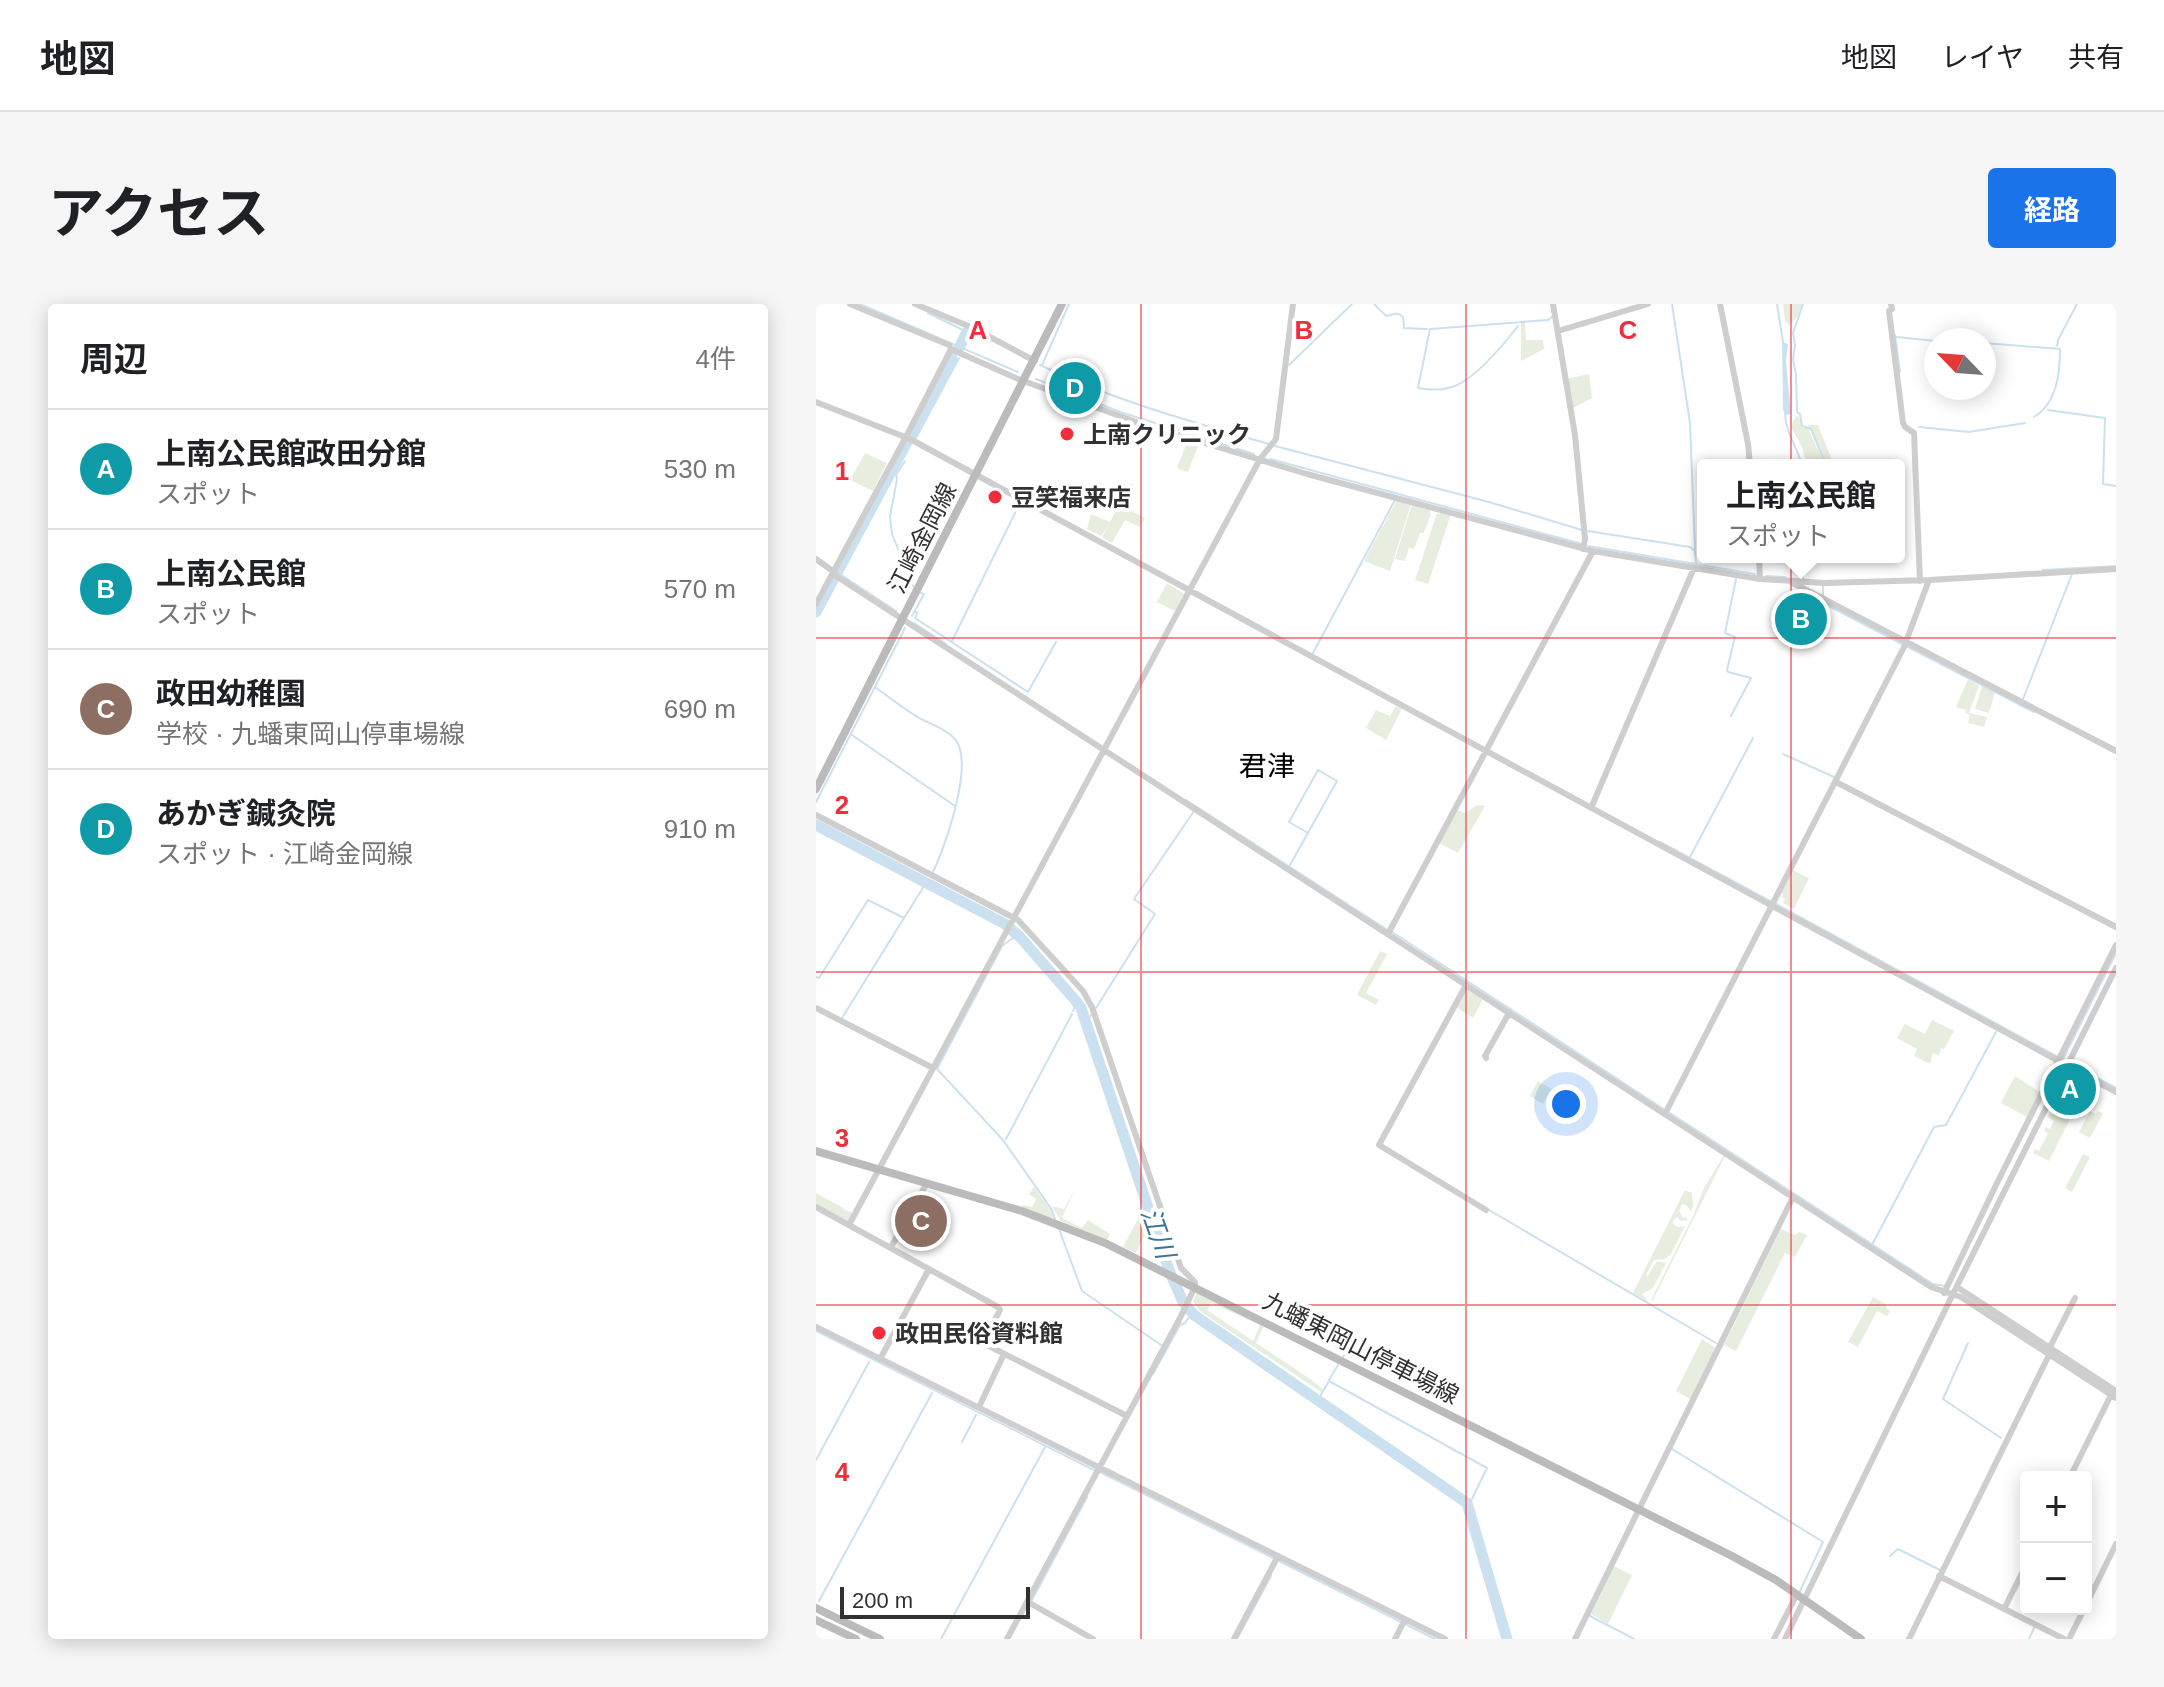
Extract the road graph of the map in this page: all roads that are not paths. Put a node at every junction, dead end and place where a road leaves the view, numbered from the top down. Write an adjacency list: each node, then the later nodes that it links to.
1 (850, 304): 10 (street)
2 (915, 304): 11 (street)
3 (1062, 304): 11 (main road, 江崎金岡線)
4 (1293, 304): 15 (street)
5 (1553, 304): 9 (street)
6 (1648, 304): 9 (street)
7 (1720, 304): 16 (street)
8 (1891, 308): 26 (street)
9 (1558, 331): 18 (street)
10 (951, 349): 12 (street); 14 (street)
11 (1035, 361): 12 (main road, 江崎金岡線)
12 (1024, 381): 15 (street); 17 (main road, 江崎金岡線)
13 (816, 402): 14 (street)
14 (908, 438): 17 (street); 24 (street)
15 (1260, 459): 18 (street); 29 (street)
16 (1749, 459)
17 (976, 476): 29 (street); 31 (main road, 江崎金岡線)
18 (1584, 546): 19 (street)
19 (1593, 551): 22 (street); 35 (street)
20 (816, 559): 24 (street)
21 (1759, 563): 25 (street)
22 (1694, 568): 25 (street); 39 (street)
23 (2116, 569): 27 (street)
24 (835, 575): 30 (street); 31 (street)
25 (1760, 579): 28 (street)
26 (1920, 579): 27 (street); 28 (street)
27 (1929, 580): 32 (street)
28 (1789, 582): 32 (street)
29 (1190, 589): 34 (street); 35 (street)
30 (816, 604)
31 (902, 619): 34 (street); 38 (main road, 江崎金岡線)
32 (1905, 644): 36 (street); 37 (street)
33 (2116, 739): 36 (street)
34 (1105, 749): 42 (street); 44 (street)
35 (1488, 750): 39 (street); 44 (street)
36 (2113, 750)
37 (1836, 782): 41 (street); 43 (street)
38 (816, 789)
39 (1592, 806): 41 (street)
40 (816, 815): 42 (street)
41 (1773, 904): 51 (street); 54 (street)
42 (1013, 920): 52 (street); 64 (street)
43 (2116, 927)
44 (1389, 932): 47 (street)
45 (2116, 945): 51 (street)
46 (2116, 968): 51 (street)
47 (1466, 985): 49 (street); 60 (street)
48 (816, 1008): 52 (street)
49 (1509, 1013): 50 (street); 54 (street)
50 (1486, 1058)
51 (2062, 1063): 53 (street); 65 (street)
52 (933, 1068): 56 (street)
53 (2116, 1092)
54 (1666, 1112): 58 (street)
55 (816, 1151): 56 (main road, 九蟠東岡山停車場線)
56 (879, 1169): 57 (main road, 九蟠東岡山停車場線); 61 (street)
57 (927, 1183): 62 (street); 64 (main road, 九蟠東岡山停車場線)
58 (1793, 1197): 65 (street); 76 (street)
59 (816, 1207): 61 (street)
60 (1486, 1210)
61 (849, 1225): 62 (street)
62 (891, 1247): 63 (street)
63 (929, 1269): 69 (street); 70 (street)
64 (1192, 1285): 73 (street); 76 (main road, 九蟠東岡山停車場線)
65 (1952, 1287): 68 (street); 82 (street)
66 (2075, 1298): 68 (street)
67 (816, 1327): 70 (street)
68 (2048, 1351): 71 (street); 79 (street)
69 (1004, 1355): 72 (street); 73 (street)
70 (880, 1359): 72 (street)
71 (2114, 1395): 75 (street)
72 (979, 1407): 74 (street)
73 (1126, 1417): 74 (street)
74 (1098, 1470): 78 (street); 83 (street)
75 (2073, 1471)
76 (1639, 1509): 82 (main road, 九蟠東岡山停車場線); 96 (street)
77 (2116, 1544): 81 (street)
78 (1277, 1558): 88 (street); 93 (street)
79 (1941, 1577): 84 (street); 100 (street)
80 (2020, 1577): 84 (street)
81 (2092, 1593)
82 (1801, 1596): 97 (street); 98 (street); 99 (main road, 九蟠東岡山停車場線)
83 (1028, 1602): 91 (street); 92 (street)
84 (2005, 1607): 101 (street)
85 (816, 1608): 90 (main road)
86 (2081, 1615): 101 (street)
87 (816, 1620): 89 (main road)
88 (1404, 1622): 94 (street); 95 (street)
89 (856, 1639)
90 (880, 1639)
91 (1007, 1639)
92 (1093, 1639)
93 (1234, 1639)
94 (1395, 1639)
95 (1445, 1639)
96 (1575, 1639)
97 (1774, 1639)
98 (1785, 1639)
99 (1861, 1639)
100 (1909, 1639)
101 (2068, 1639)

